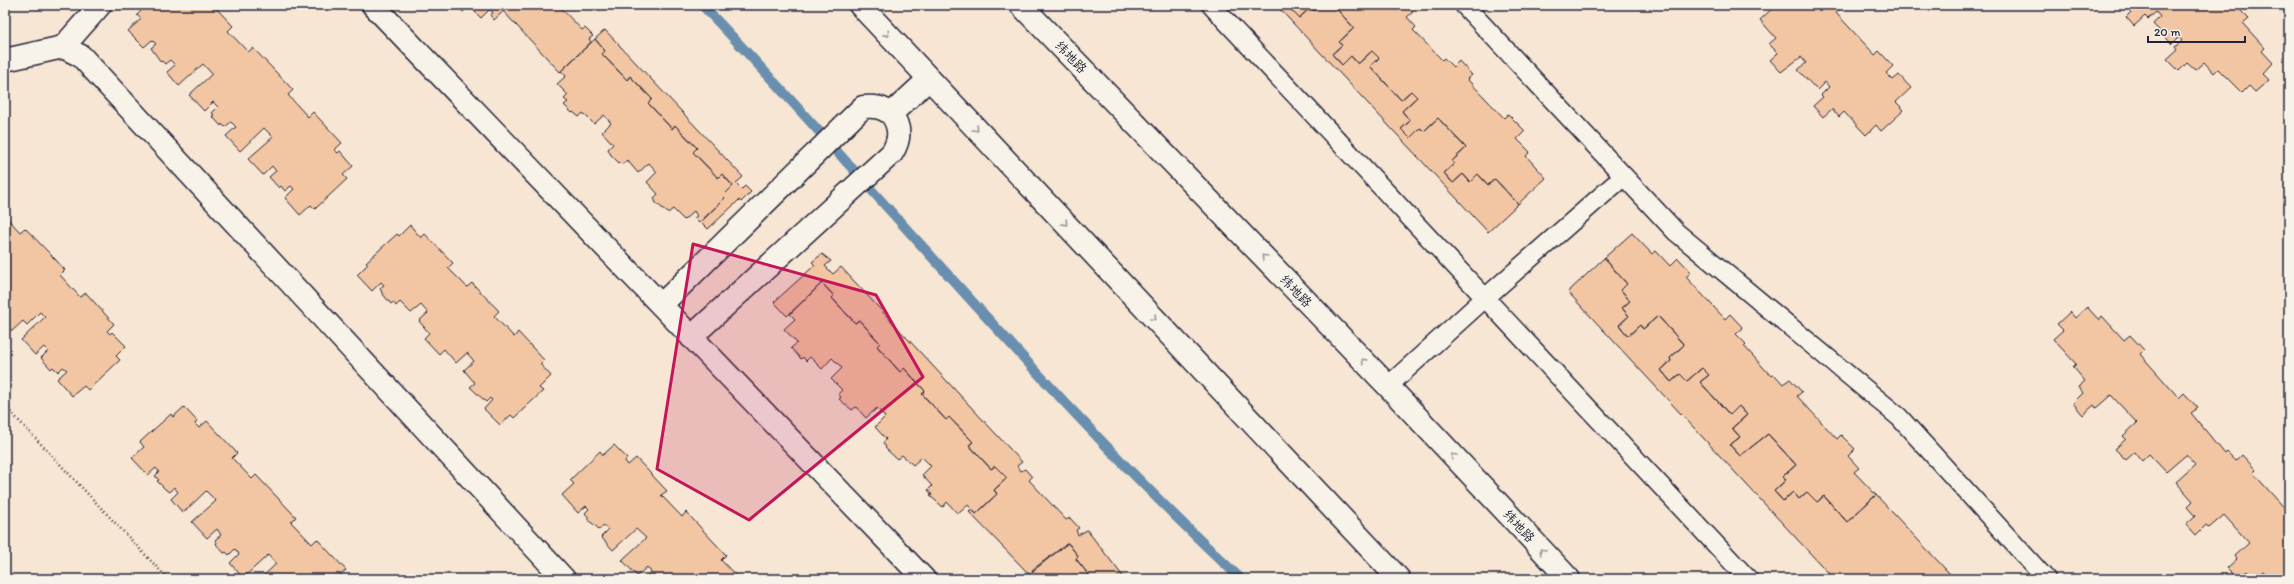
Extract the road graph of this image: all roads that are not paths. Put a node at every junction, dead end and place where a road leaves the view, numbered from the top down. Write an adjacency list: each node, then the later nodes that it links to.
1 (100, 5): 7 (street)
2 (373, 5): 13 (street)
3 (860, 5): 9 (street, one-way to 9)
4 (1021, 5): 15 (street, 纬地路, one-way to 4)
5 (1211, 5): 12 (lane)
6 (1464, 5): 11 (lane)
7 (63, 47): 8 (street); 16 (street)
8 (5, 60)
9 (929, 79): 10 (street); 18 (street, one-way to 18)
10 (892, 114): 13 (street); 14 (street)
11 (1624, 176): 12 (lane); 21 (lane)
12 (1485, 298): 15 (lane); 20 (lane)
13 (661, 305): 14 (street)
14 (691, 337): 17 (street)
15 (1388, 386): 19 (street, 纬地路, one-way to 15)
16 (564, 579)
17 (924, 579)
18 (1399, 579)
19 (1569, 579)
20 (1748, 579)
21 (2046, 579)

